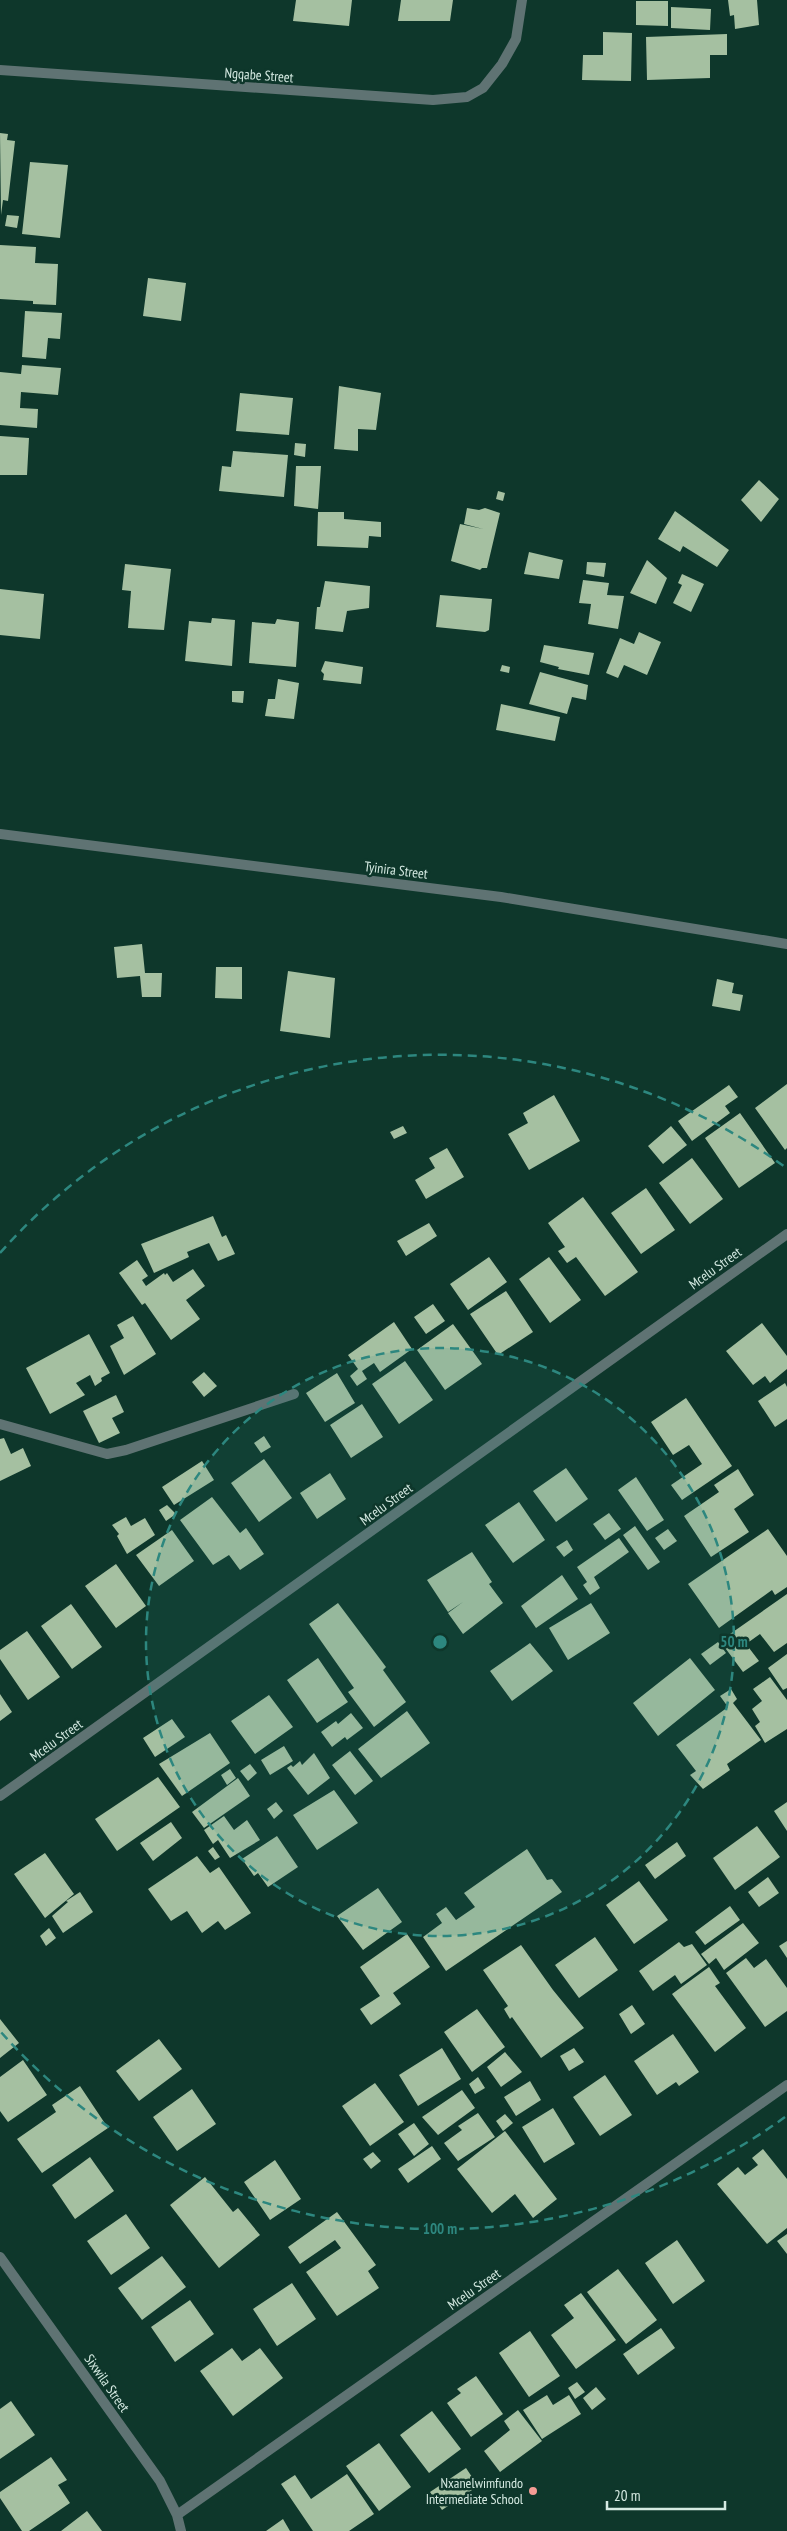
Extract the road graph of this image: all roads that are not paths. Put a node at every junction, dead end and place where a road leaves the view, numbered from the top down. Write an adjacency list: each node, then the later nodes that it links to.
1 (522, 0): 2 (street, Ngqabe Street)
2 (0, 70)
3 (0, 834): 4 (street, Tyinira Street)
4 (787, 944)
5 (787, 1234): 8 (street, Mcelu Street)
6 (294, 1394): 7 (street)
7 (0, 1424)
8 (0, 1796)
9 (787, 2085): 11 (street, Mcelu Street)
10 (0, 2257): 11 (street, Sixwila Street)
11 (177, 2515): 12 (street, Sixwila Street)
12 (181, 2531)

